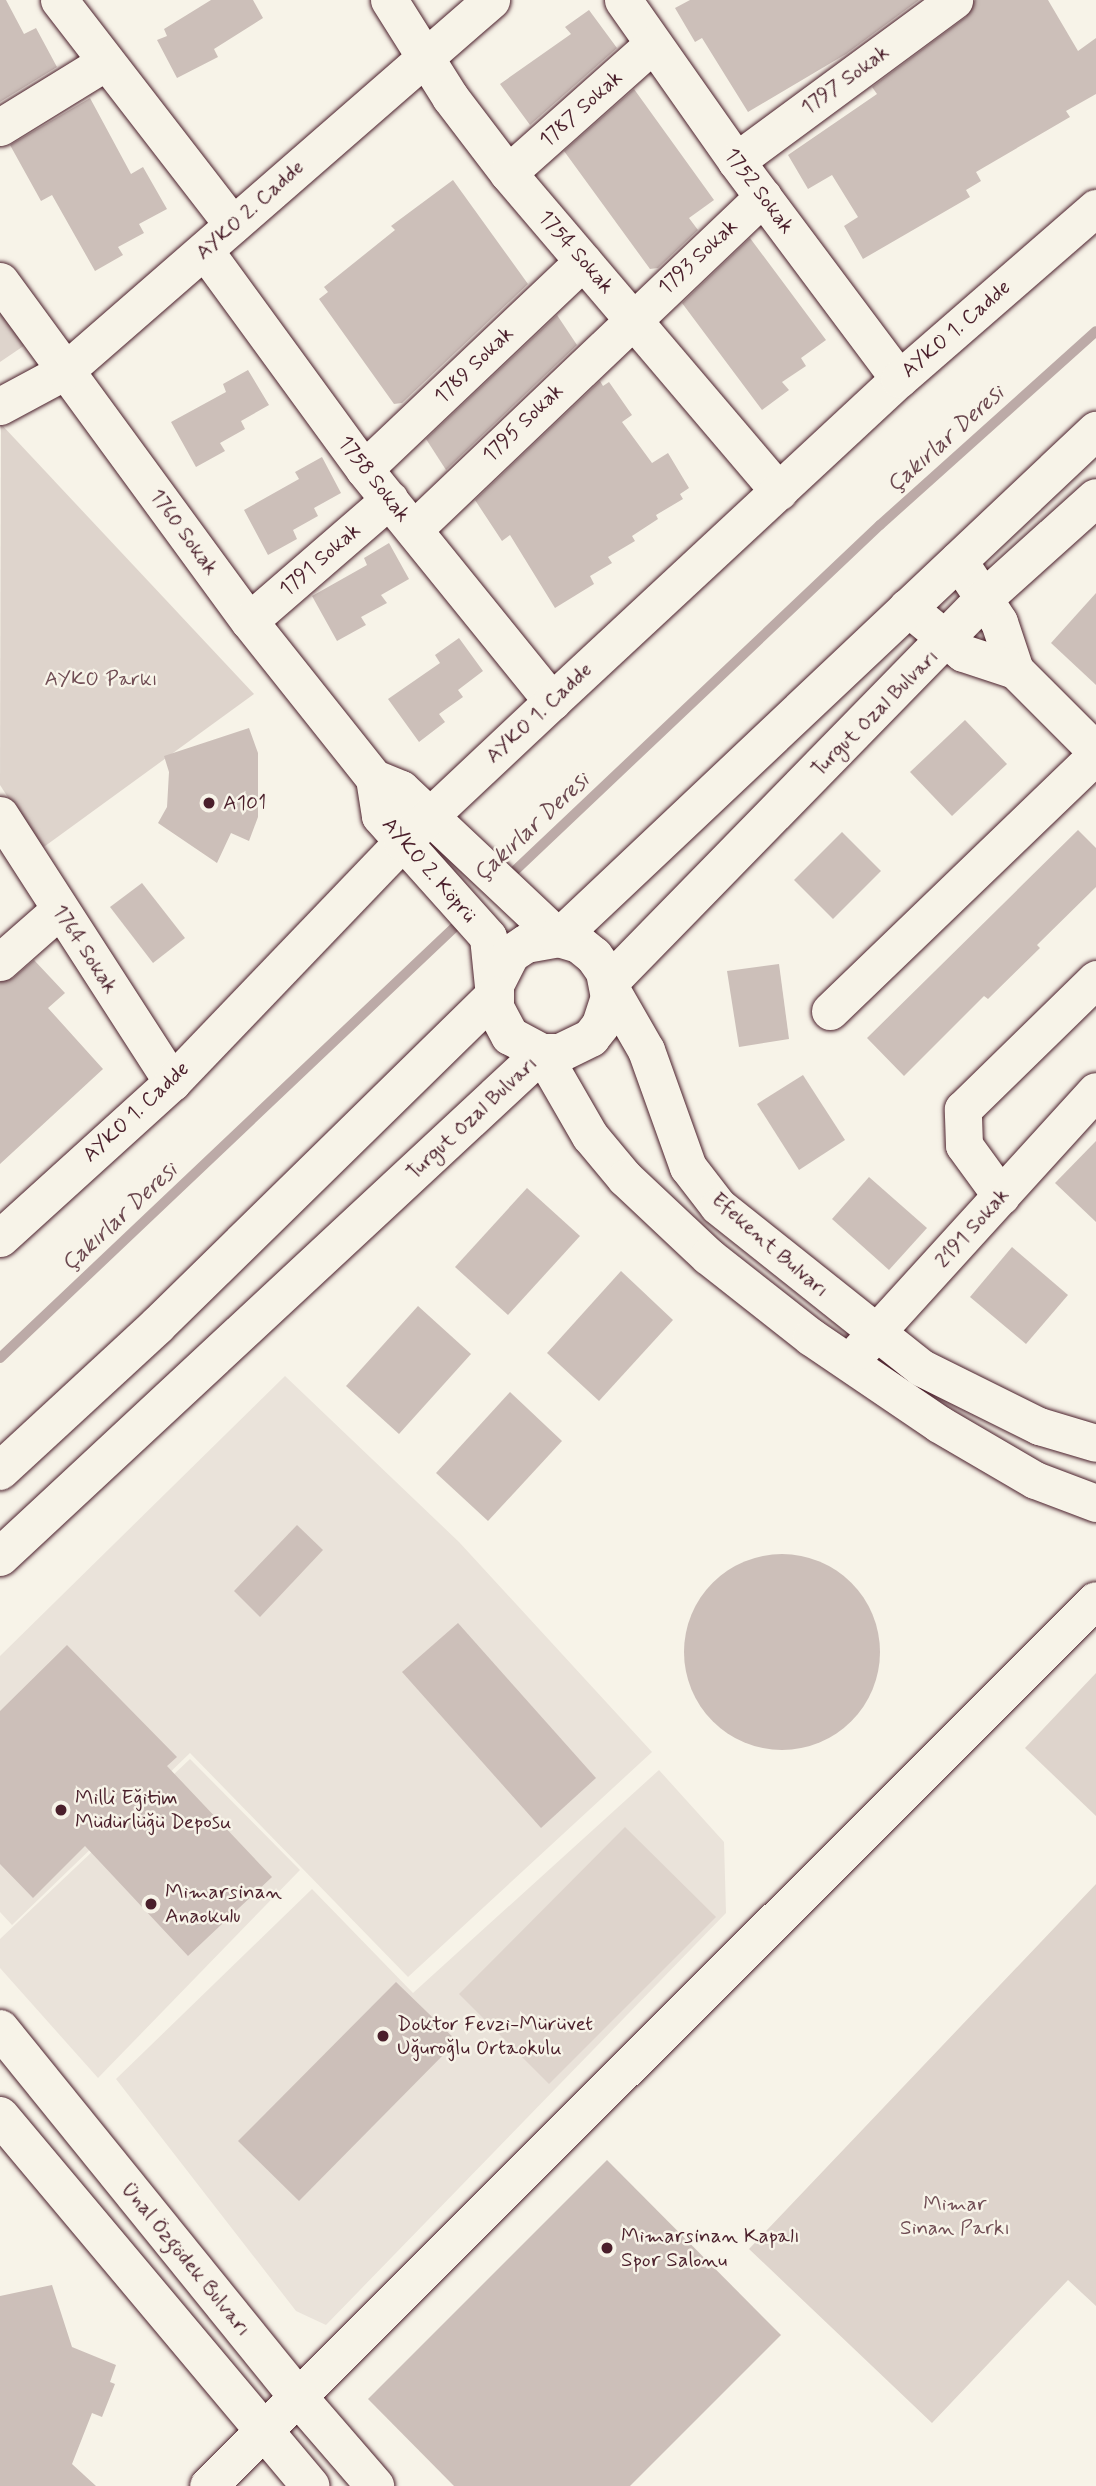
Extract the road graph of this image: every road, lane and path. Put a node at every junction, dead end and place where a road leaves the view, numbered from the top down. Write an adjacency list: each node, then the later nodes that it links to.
1 (59, 0): 8 (street)
2 (389, 0): 7 (street, 1754 Sokak)
3 (491, 0): 7 (street, AYKO 2. Cadde)
4 (623, 0): 6 (street, 1752 Sokak)
5 (954, 0): 10 (street, 1797 Sokak)
6 (653, 44): 10 (street, 1752 Sokak); 11 (street, 1787 Sokak)
7 (426, 53): 11 (street, 1754 Sokak); 14 (street, AYKO 2. Cadde)
8 (104, 63): 9 (street); 14 (street)
9 (0, 127)
10 (736, 160): 12 (street, 1752 Sokak)
11 (508, 173): 16 (street, 1754 Sokak)
12 (763, 197): 18 (street, 1793 Sokak); 20 (street, 1752 Sokak)
13 (1096, 208): 20 (street, AYKO 1. Cadde)
14 (233, 225): 15 (street, AYKO 2. Cadde)
15 (205, 251): 19 (street, AYKO 2. Cadde); 23 (street, 1758 Sokak)
16 (583, 261): 18 (street, 1754 Sokak); 23 (street, 1789 Sokak)
17 (0, 281): 19 (street, 1760 Sokak)
18 (632, 317): 24 (street, 1754 Sokak); 27 (street, 1795 Sokak)
19 (65, 371): 21 (street, AYKO 2. Cadde); 31 (street, 1760 Sokak)
20 (899, 379): 24 (street, AYKO 1. Cadde)
21 (0, 406)
22 (1096, 430): 28 (main road)
23 (364, 469): 26 (street, 1758 Sokak)
24 (779, 491): 34 (street, AYKO 1. Cadde)
25 (1096, 498): 29 (main road, Turgut Ozal Bulvarı)
26 (390, 499): 27 (street, 1758 Sokak); 31 (street, 1791 Sokak)
27 (414, 530): 34 (street, 1758 Sokak)
28 (958, 560): 29 (street); 30 (main road)
29 (985, 598): 32 (main road, Turgut Ozal Bulvarı); 33 (street)
30 (907, 607): 32 (street); 41 (main road)
31 (249, 621): 36 (street, 1760 Sokak)
32 (947, 640): 33 (street); 44 (main road, Turgut Ozal Bulvarı)
33 (1015, 670): 35 (street)
34 (552, 701): 38 (street, AYKO 1. Cadde)
35 (1096, 753): 46 (street)
36 (374, 778): 38 (street, AYKO 2. Köprü); 39 (street, AYKO 2. Köprü)
37 (0, 815): 40 (street, 1764 Sokak)
38 (430, 815): 39 (street, AYKO 1. Cadde); 41 (street, AYKO 2. Köprü)
39 (401, 842): 45 (street, AYKO 2. Köprü); 48 (street, AYKO 1. Cadde)
40 (59, 910): 42 (street); 48 (street, 1764 Sokak)
41 (559, 938): 44 (main road, Efekent Bulvarı); 45 (main road)
42 (0, 962)
43 (1096, 979): 50 (street)
44 (608, 984): 47 (main road, Turgut Ozal Bulvarı); 52 (street, Efekent Bulvarı)
45 (494, 996): 47 (main road); 55 (main road)
46 (830, 1011)
47 (542, 1053): 53 (street); 57 (main road, Turgut Ozal Bulvarı)
48 (172, 1082): 51 (street, AYKO 1. Cadde)
49 (1096, 1091): 50 (street, 2191 Sokak)
50 (1001, 1196): 52 (street, 2191 Sokak)
51 (0, 1238)
52 (876, 1333): 53 (street, 2191 Sokak); 54 (street, Efekent Bulvarı)
53 (847, 1364): 56 (street)
54 (1096, 1443)
55 (0, 1471)
56 (1096, 1503)
57 (0, 1557)
58 (1096, 1600): 61 (street)
59 (0, 2029): 61 (main road, Ünal Özgödek Bulvarı)
60 (0, 2116): 62 (main road)
61 (298, 2398): 62 (street); 65 (main road, Ünal Özgödek Bulvarı)
62 (266, 2432): 63 (street); 64 (main road)
63 (208, 2486)
64 (311, 2486)
65 (375, 2486)

